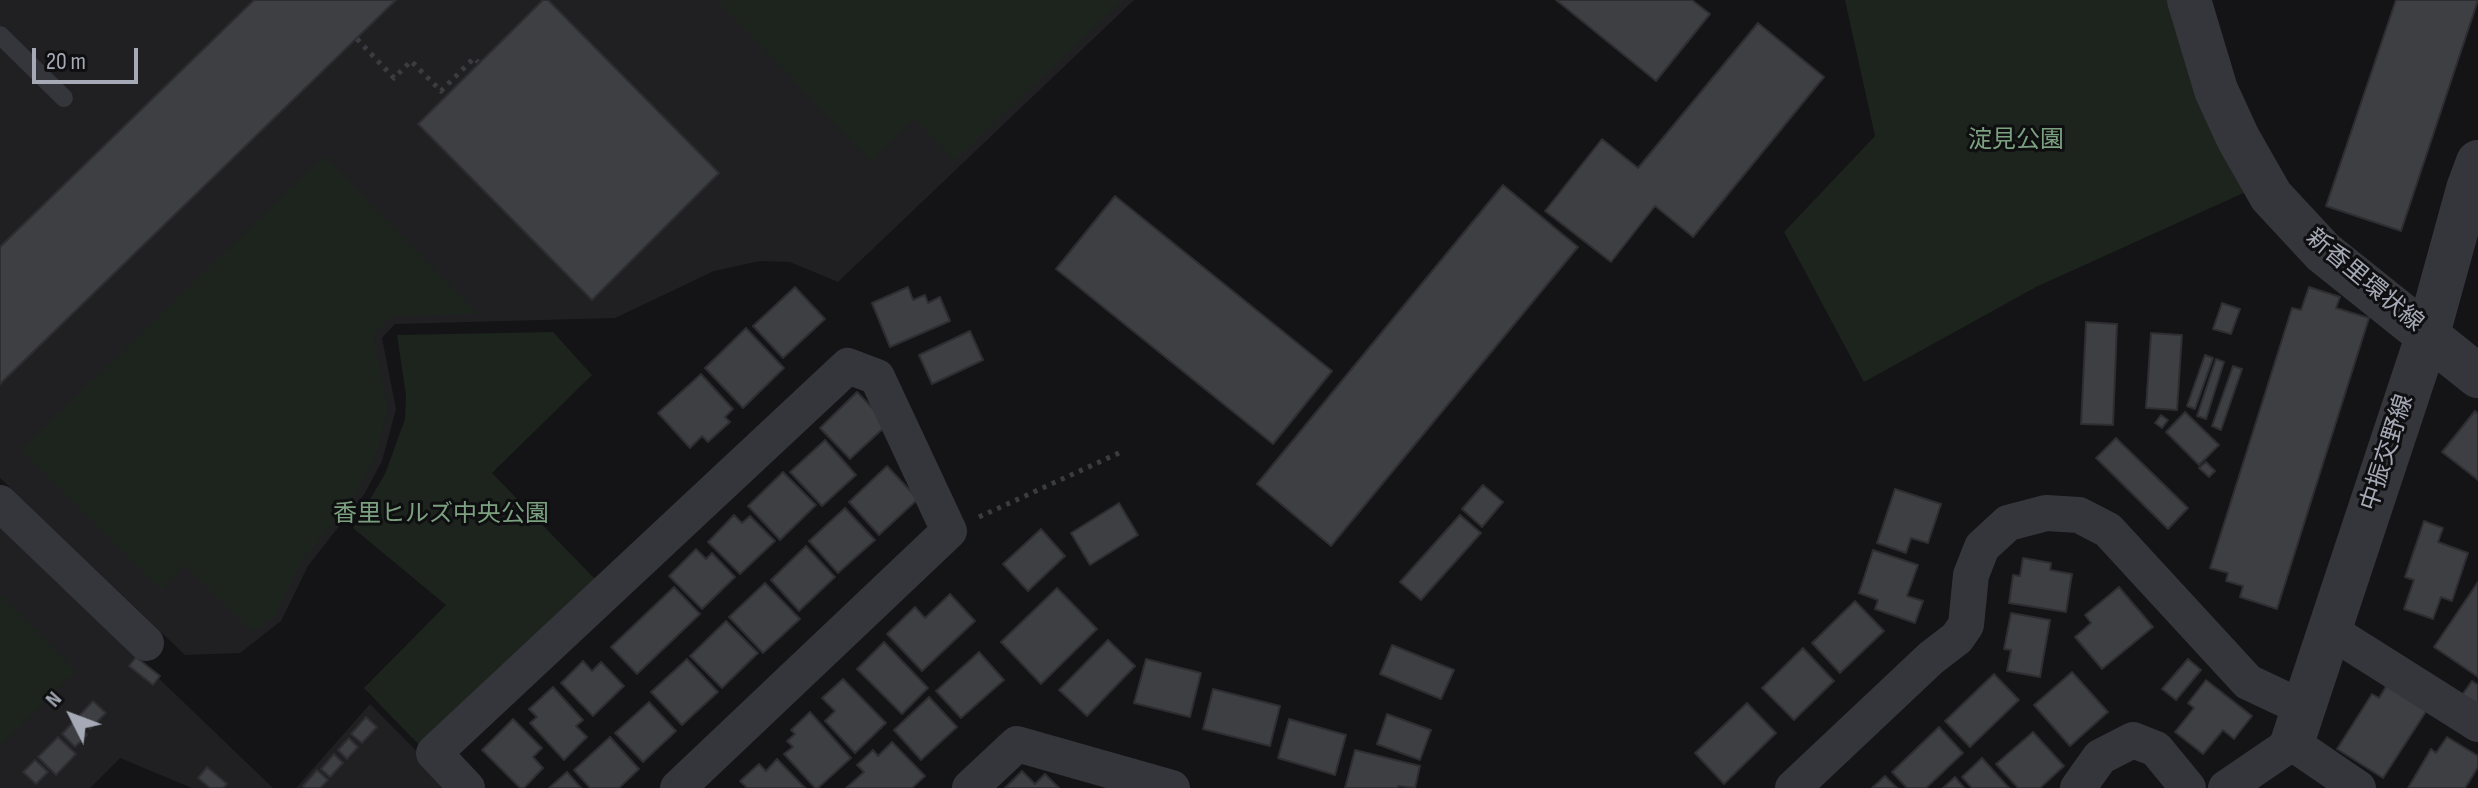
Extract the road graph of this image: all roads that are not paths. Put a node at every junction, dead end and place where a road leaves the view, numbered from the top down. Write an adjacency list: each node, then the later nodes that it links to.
1 (2189, 0): 5 (street, 新香里環状線)
2 (0, 35): 3 (lane)
3 (64, 98)
4 (2478, 162): 5 (street, 中振交野線)
5 (2428, 334): 6 (street, 新香里環状線); 8 (street, 中振交野線)
6 (2478, 376)
7 (0, 503): 9 (street)
8 (2329, 630): 10 (street); 11 (street, 中振交野線)
9 (146, 643)
10 (2478, 724)
11 (2298, 726): 16 (street); 19 (street); 20 (street)
12 (467, 788): 13 (street)
13 (678, 788)
14 (970, 788): 15 (street)
15 (1172, 788)
16 (1793, 788)
17 (2078, 788): 18 (street)
18 (2188, 788)
19 (2226, 788)
20 (2358, 788)

